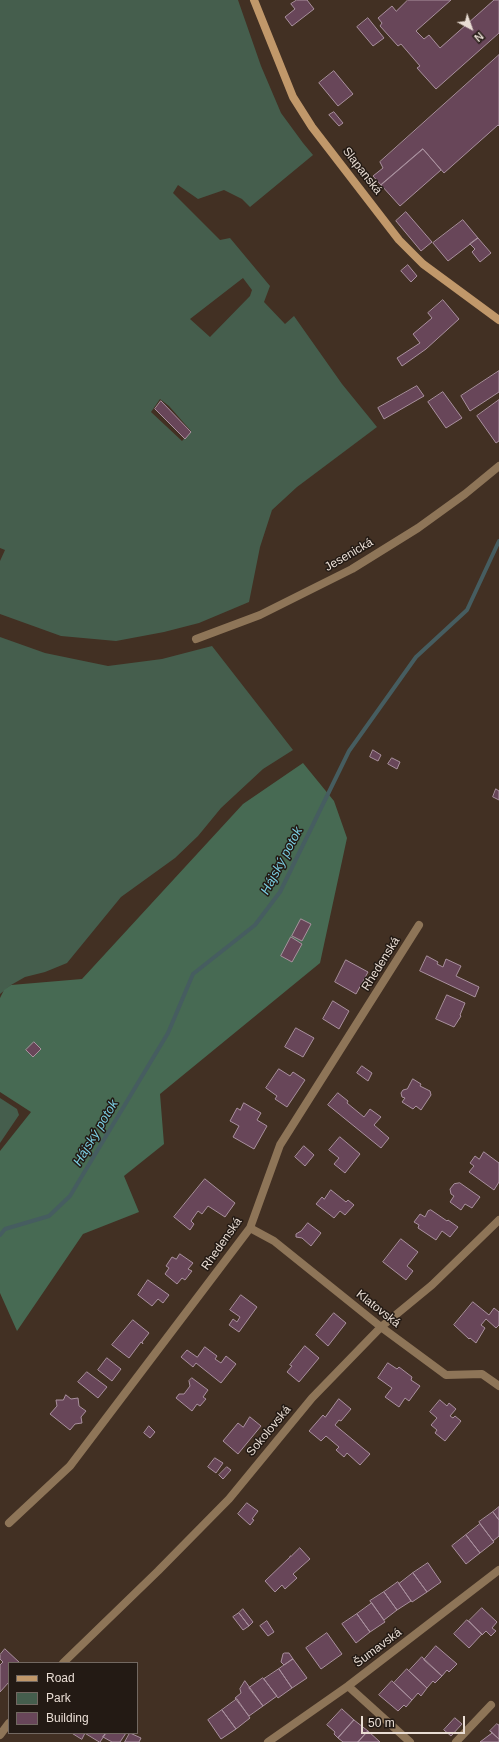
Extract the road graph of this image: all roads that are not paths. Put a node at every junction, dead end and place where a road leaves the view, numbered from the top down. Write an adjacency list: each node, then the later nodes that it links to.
1 (254, 0): 2 (street, Slapanská)
2 (499, 320)
3 (499, 466): 4 (street, Jesenická)
4 (196, 639)
5 (419, 925): 7 (street, Rhedenská)
6 (499, 1220): 8 (street, Sokolovská)
7 (250, 1228): 8 (street, Klatovská); 10 (street, Rhedenská)
8 (381, 1327): 9 (street, Klatovská); 12 (street, Sokolovská)
9 (499, 1386)
10 (9, 1523)
11 (497, 1575): 13 (street, Šumavská)
12 (64, 1662)
13 (348, 1686): 17 (street, Šumavská); 18 (street)
14 (491, 1705): 19 (street)
15 (8, 1724): 16 (street)
16 (0, 1735)
17 (268, 1742)
18 (410, 1742)
19 (456, 1742)

